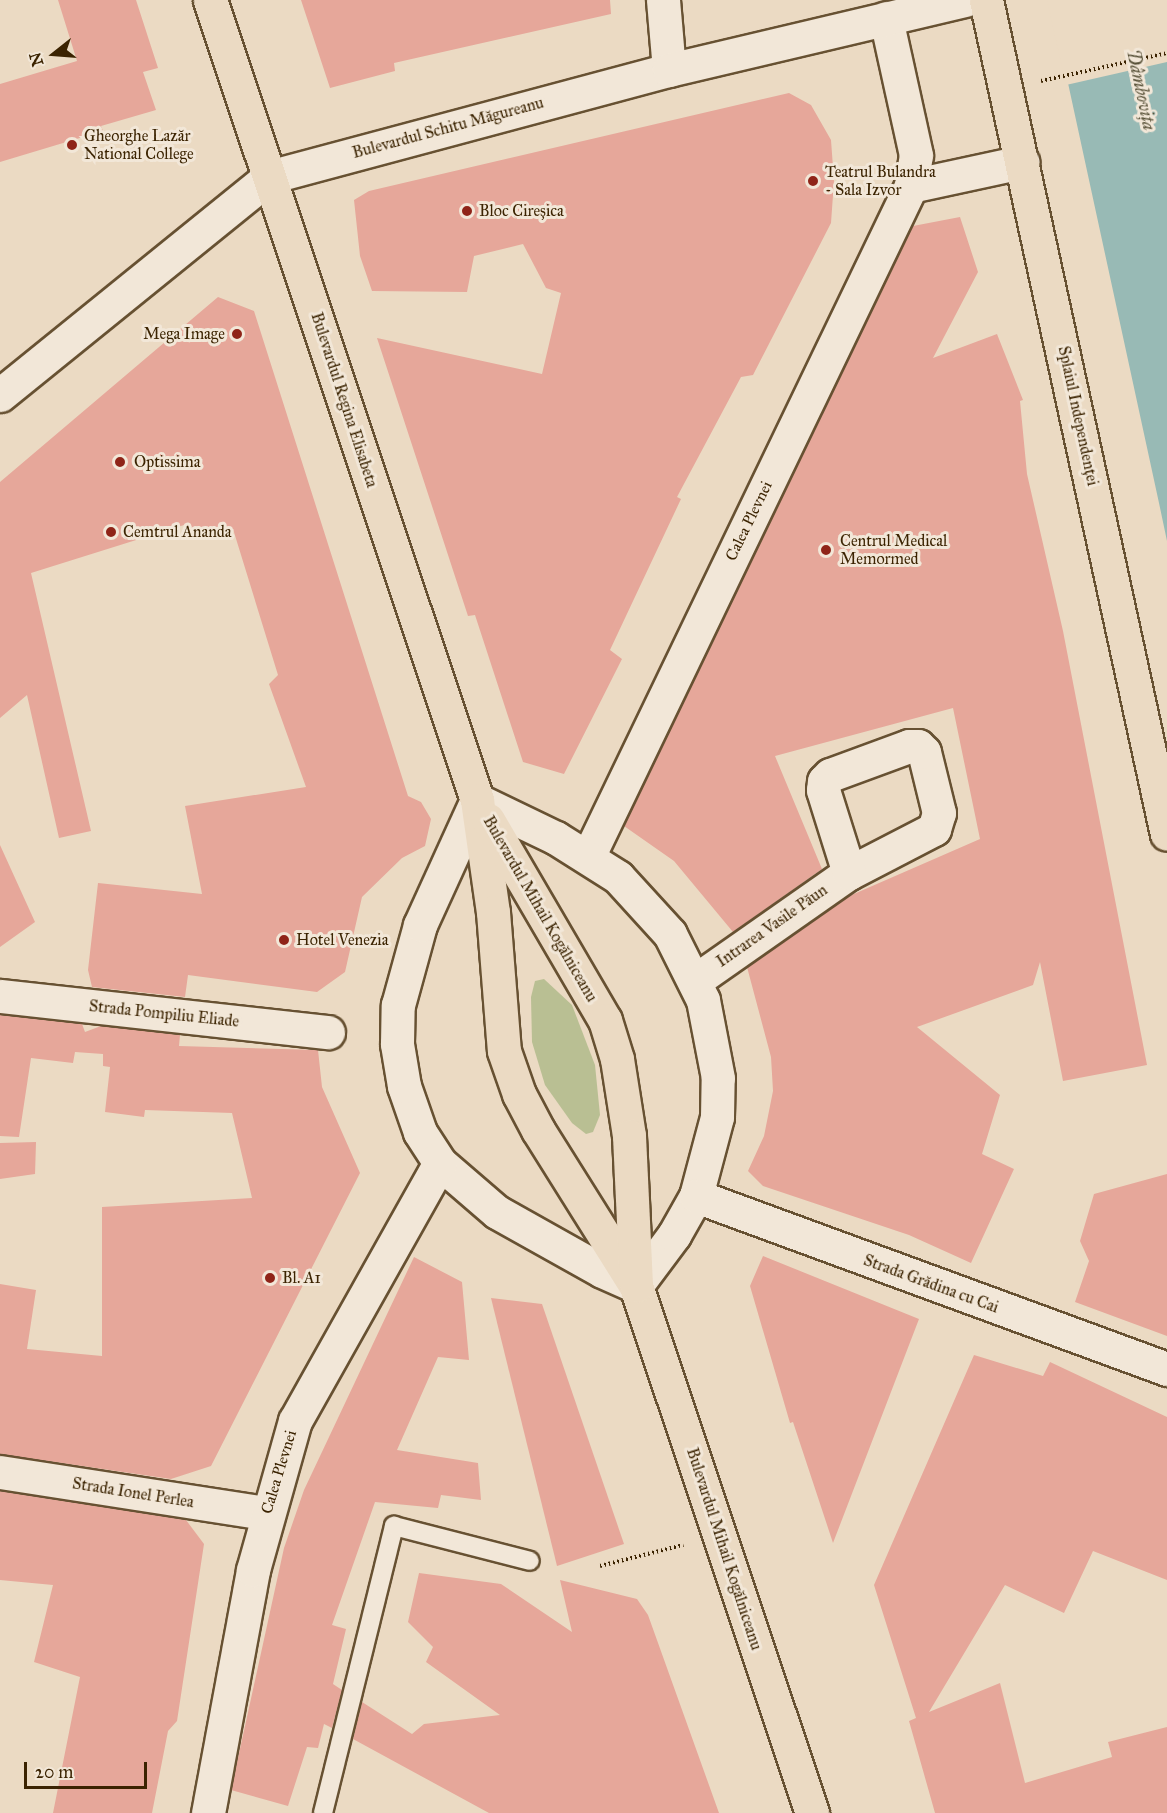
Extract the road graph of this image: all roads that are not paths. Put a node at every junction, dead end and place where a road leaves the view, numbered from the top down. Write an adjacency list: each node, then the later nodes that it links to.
1 (210, 0): 8 (main road, Bulevardul Regina Elisabeta)
2 (663, 0): 6 (street)
3 (965, 0): 5 (street, Bulevardul Schitu Măgureanu)
4 (986, 0): 7 (main road, Splaiul Independenței)
5 (886, 18): 6 (street, Bulevardul Schitu Măgureanu); 9 (street, Calea Plevnei)
6 (669, 70): 8 (street, Bulevardul Schitu Măgureanu)
7 (1022, 162): 9 (street); 12 (main road, Splaiul Independenței)
8 (269, 177): 10 (street, Bulevardul Schitu Măgureanu); 11 (main road, Bulevardul Regina Elisabeta)
9 (911, 186): 13 (street, Calea Plevnei)
10 (0, 395)
11 (477, 800): 13 (street); 18 (street); 20 (main road, Bulevardul Mihail Kogălniceanu); 20 (main road, Bulevardul Mihail Kogălniceanu)
12 (1167, 834)
13 (588, 857): 15 (street)
14 (849, 873): 15 (street, Intrarea Vasile Păun)
15 (696, 980): 19 (street)
16 (0, 996): 17 (street, Strada Pompiliu Eliade)
17 (328, 1032)
18 (440, 1163): 20 (street); 23 (street, Calea Plevnei)
19 (696, 1196): 20 (street); 21 (street, Strada Grădina cu Cai)
20 (636, 1286): 27 (main road, Bulevardul Mihail Kogălniceanu)
21 (1167, 1369)
22 (0, 1472): 23 (street, Strada Ionel Perlea)
23 (266, 1513): 25 (street, Calea Plevnei)
24 (530, 1561): 26 (lane)
25 (208, 1813)
26 (323, 1813)
27 (812, 1813)

